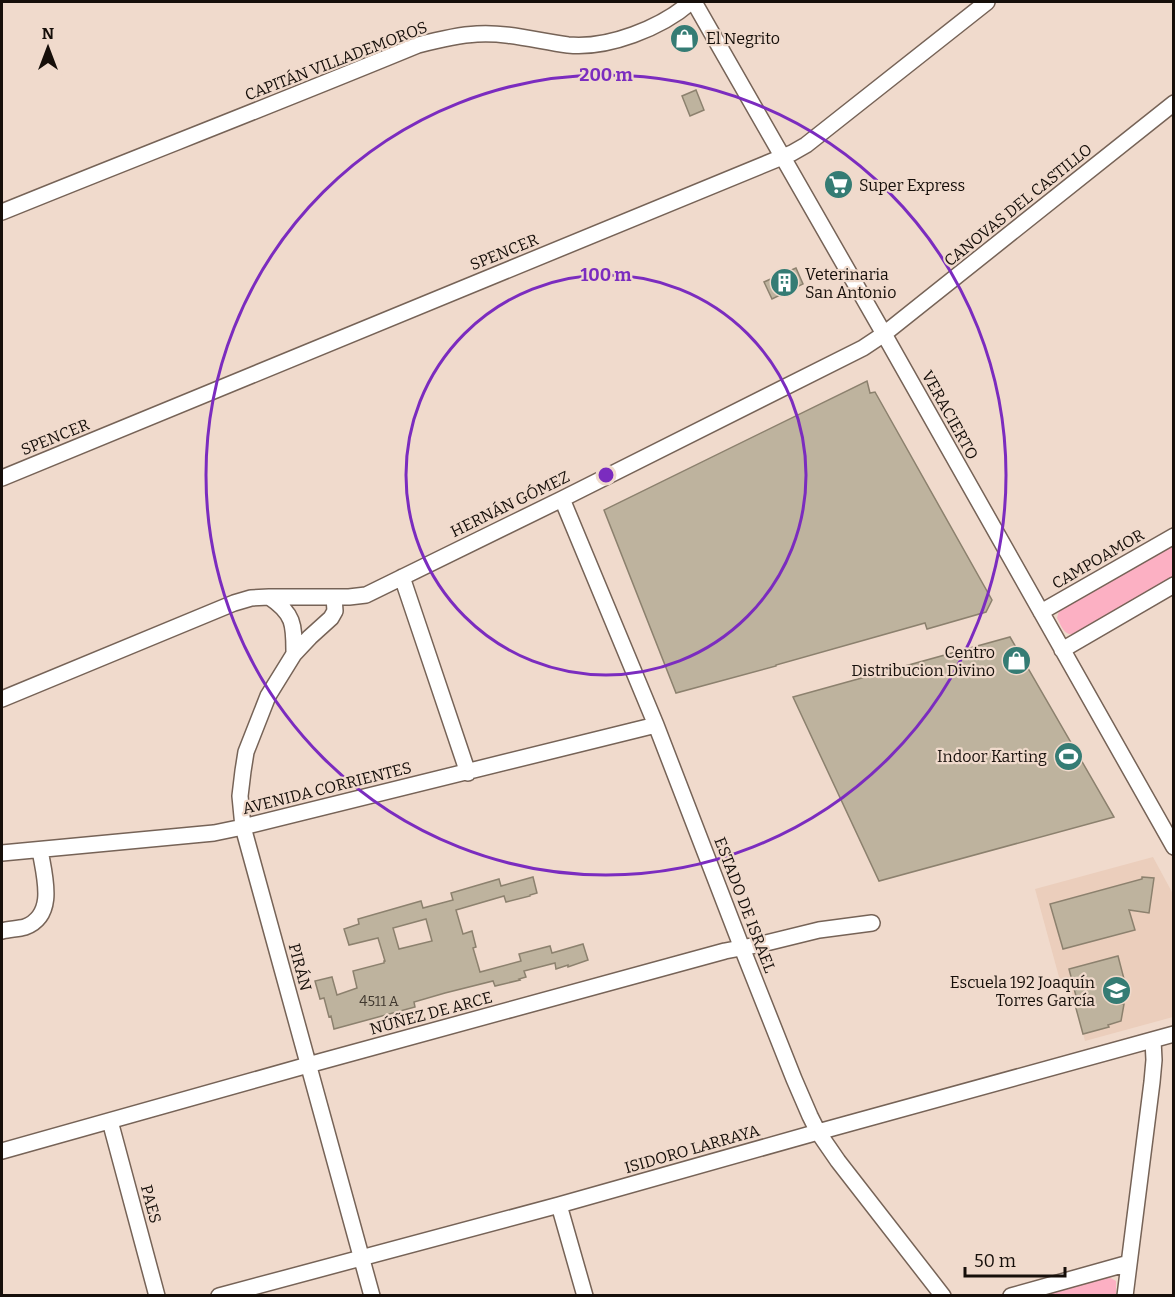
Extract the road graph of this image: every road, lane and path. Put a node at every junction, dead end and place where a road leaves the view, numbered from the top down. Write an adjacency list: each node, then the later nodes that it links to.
1 (692, 2): 4 (street, VERACIERTO); 5 (street, CAPITÁN VILLADEMOROS)
2 (987, 2): 4 (street, SPENCER)
3 (1173, 103): 6 (street, CANOVAS DEL CASTILLO)
4 (783, 157): 6 (street, VERACIERTO); 7 (street, SPENCER)
5 (2, 212)
6 (884, 334): 8 (street, HERNÁN GÓMEZ); 14 (street, VERACIERTO)
7 (2, 478)
8 (562, 499): 10 (street, HERNÁN GÓMEZ); 18 (street, ESTADO DE ISRAEL)
9 (1173, 536): 14 (street, CAMPOAMOR)
10 (402, 578): 13 (street, HERNÁN GÓMEZ); 19 (street)
11 (1173, 585): 15 (street)
12 (269, 597): 13 (street, HERNÁN GÓMEZ); 16 (street); 17 (street, HERNÁN GÓMEZ)
13 (334, 597): 16 (street, PIRÁN)
14 (1041, 612): 15 (street, VERACIERTO)
15 (1062, 650): 21 (street, VERACIERTO)
16 (294, 654): 20 (street, PIRÁN)
17 (2, 699)
18 (656, 725): 19 (street, AVENIDA CORRIENTES); 27 (street, ESTADO DE ISRAEL)
19 (468, 773): 20 (street, AVENIDA CORRIENTES)
20 (243, 828): 23 (street, AVENIDA CORRIENTES); 30 (street, PIRÁN)
21 (1169, 830): 22 (street, VERACIERTO)
22 (1173, 847)
23 (40, 850): 24 (street, AVENIDA CORRIENTES); 26 (street)
24 (2, 853)
25 (872, 923): 27 (street, NÚÑEZ DE ARCE)
26 (2, 931)
27 (742, 948): 30 (street, NÚÑEZ DE ARCE); 32 (street, ESTADO DE ISRAEL)
28 (1173, 1034): 29 (street, ISIDORO LARRAYA)
29 (1153, 1040): 32 (street, ISIDORO LARRAYA); 36 (street)
30 (308, 1065): 31 (street, NÚÑEZ DE ARCE); 35 (street, PIRÁN)
31 (110, 1121): 33 (street, NÚÑEZ DE ARCE); 37 (street, PAES)
32 (818, 1132): 34 (street, ISIDORO LARRAYA); 41 (street, ESTADO DE ISRAEL)
33 (2, 1151)
34 (559, 1205): 35 (street, ISIDORO LARRAYA); 40 (street)
35 (361, 1258): 38 (street, ISIDORO LARRAYA); 39 (street, PIRÁN)
36 (1129, 1263): 42 (street); 43 (street)
37 (157, 1296)
38 (219, 1296)
39 (372, 1296)
40 (585, 1296)
41 (943, 1296)
42 (1011, 1296)
43 (1125, 1296)

